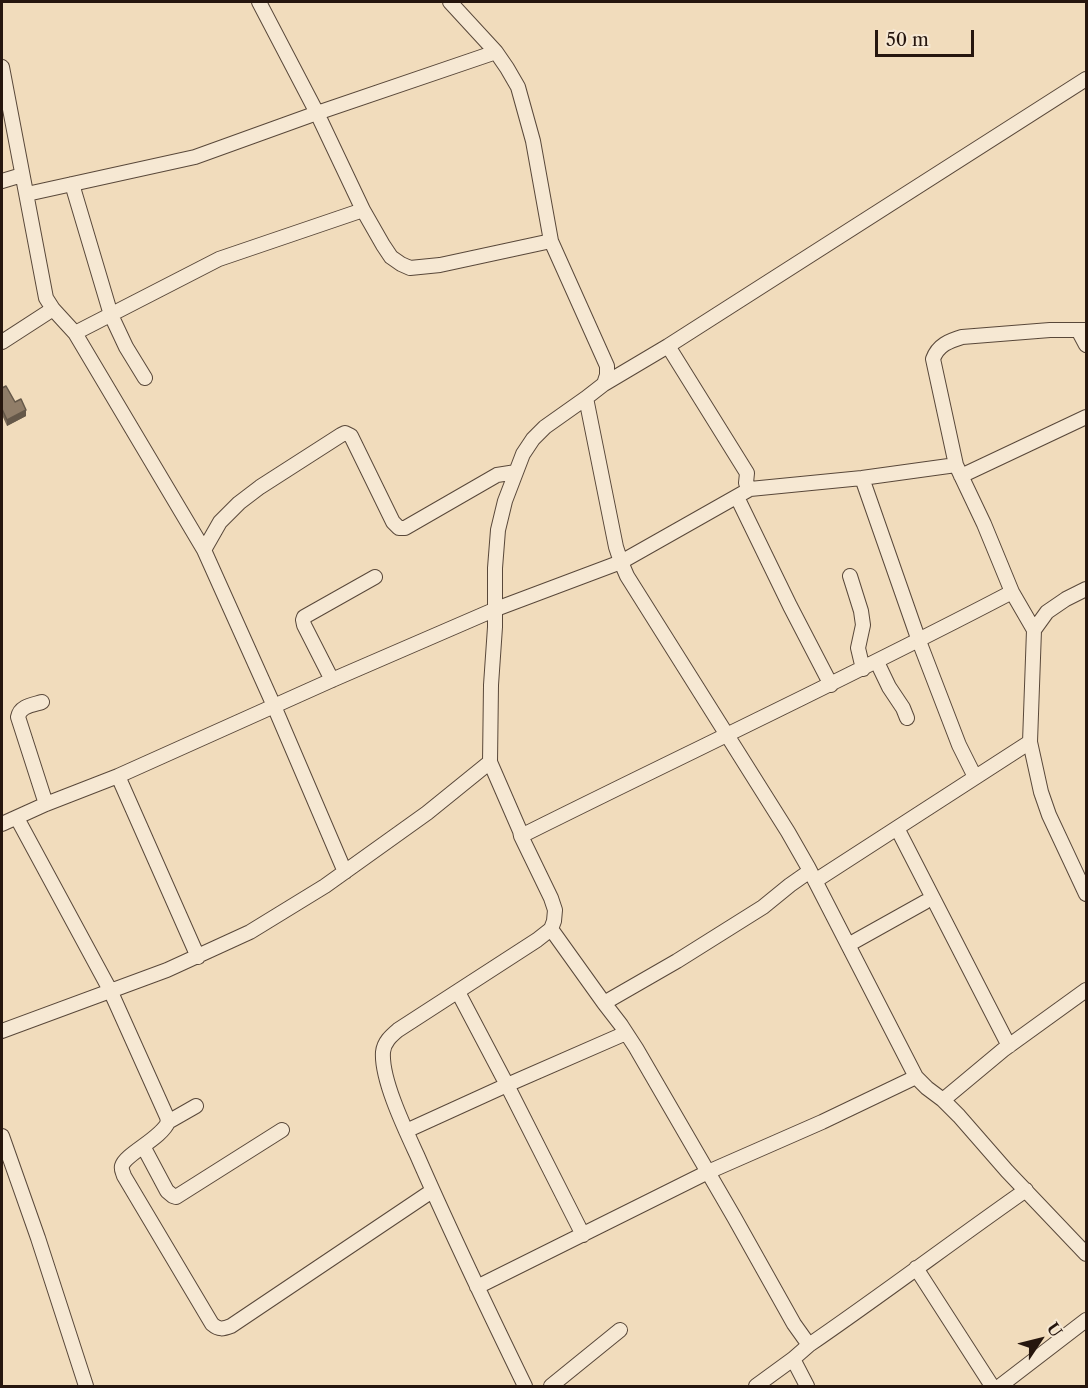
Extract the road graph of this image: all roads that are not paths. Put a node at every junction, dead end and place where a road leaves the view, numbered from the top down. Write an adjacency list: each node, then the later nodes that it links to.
1 (259, 2): 7 (street)
2 (450, 2): 3 (street)
3 (496, 52): 7 (street); 13 (street)
4 (2, 68): 6 (street)
5 (1086, 79): 20 (street)
6 (3, 90): 8 (street)
7 (317, 113): 10 (street); 12 (street)
8 (22, 175): 9 (street); 11 (street)
9 (2, 181)
10 (72, 184): 11 (street); 15 (street)
11 (27, 194): 14 (street)
12 (363, 210): 13 (street); 15 (street)
13 (551, 241): 21 (street)
14 (53, 309): 17 (street); 18 (street)
15 (111, 315): 17 (street); 23 (street)
16 (1082, 330): 19 (street); 27 (street)
17 (75, 333): 32 (street)
18 (2, 342)
19 (1086, 345)
20 (668, 346): 22 (street); 30 (street)
21 (608, 366): 22 (street); 24 (street)
22 (624, 372): 24 (street)
23 (145, 378)
24 (604, 384): 25 (street)
25 (586, 398): 28 (street); 33 (street)
26 (1086, 417): 27 (street)
27 (958, 471): 29 (street); 37 (street)
28 (516, 472): 32 (street); 38 (street)
29 (862, 478): 30 (street); 40 (street)
30 (750, 489): 31 (street)
31 (737, 497): 33 (street); 44 (street)
32 (204, 550): 46 (street)
33 (621, 562): 38 (street); 48 (street)
34 (850, 576): 42 (street)
35 (375, 577): 43 (street)
36 (1086, 589): 39 (street)
37 (1012, 592): 39 (street); 40 (street)
38 (495, 609): 43 (street); 50 (street)
39 (1034, 630): 49 (street)
40 (919, 641): 41 (street); 52 (street)
41 (877, 662): 42 (street); 47 (street)
42 (863, 669): 44 (street)
43 (332, 680): 46 (street)
44 (831, 685): 48 (street)
45 (42, 702): 53 (street)
46 (274, 706): 51 (street); 58 (street)
47 (907, 718)
48 (728, 735): 57 (street); 59 (street)
49 (1030, 742): 52 (street); 60 (street)
50 (490, 762): 57 (street); 58 (street)
51 (118, 776): 53 (street); 64 (street)
52 (975, 777): 56 (street)
53 (46, 804): 54 (street)
54 (17, 818): 55 (street); 65 (street)
55 (2, 824)
56 (897, 828): 59 (street); 71 (street)
57 (521, 836): 62 (street)
58 (345, 872): 64 (street)
59 (813, 876): 63 (street); 68 (street)
60 (1086, 894)
61 (925, 902): 63 (street)
62 (551, 929): 67 (street); 68 (street)
63 (848, 945): 72 (street)
64 (198, 957): 65 (street)
65 (110, 990): 69 (street); 76 (street)
66 (1086, 990): 71 (street)
67 (458, 993): 73 (street); 78 (street)
68 (604, 1003): 70 (street)
69 (2, 1031)
70 (626, 1033): 73 (street); 81 (street)
71 (1008, 1046): 74 (street)
72 (916, 1077): 74 (street); 81 (street)
73 (507, 1085): 78 (street); 84 (street)
74 (943, 1100): 82 (street)
75 (196, 1106): 76 (street)
76 (168, 1122): 80 (street)
77 (282, 1130): 80 (street)
78 (406, 1131): 83 (street)
79 (2, 1136): 92 (street)
80 (143, 1146): 83 (street)
81 (708, 1172): 84 (street); 90 (street)
82 (1026, 1190): 85 (street); 86 (street)
83 (432, 1191): 87 (street)
84 (583, 1235): 87 (street)
85 (1086, 1254)
86 (916, 1268): 90 (street); 97 (street)
87 (477, 1287): 93 (street)
88 (1086, 1320): 98 (street)
89 (620, 1330): 94 (street)
90 (809, 1345): 91 (street)
91 (793, 1359): 95 (street); 96 (street)
92 (86, 1386)
93 (525, 1386)
94 (551, 1386)
95 (756, 1386)
96 (807, 1386)
97 (992, 1386)
98 (1000, 1386)

